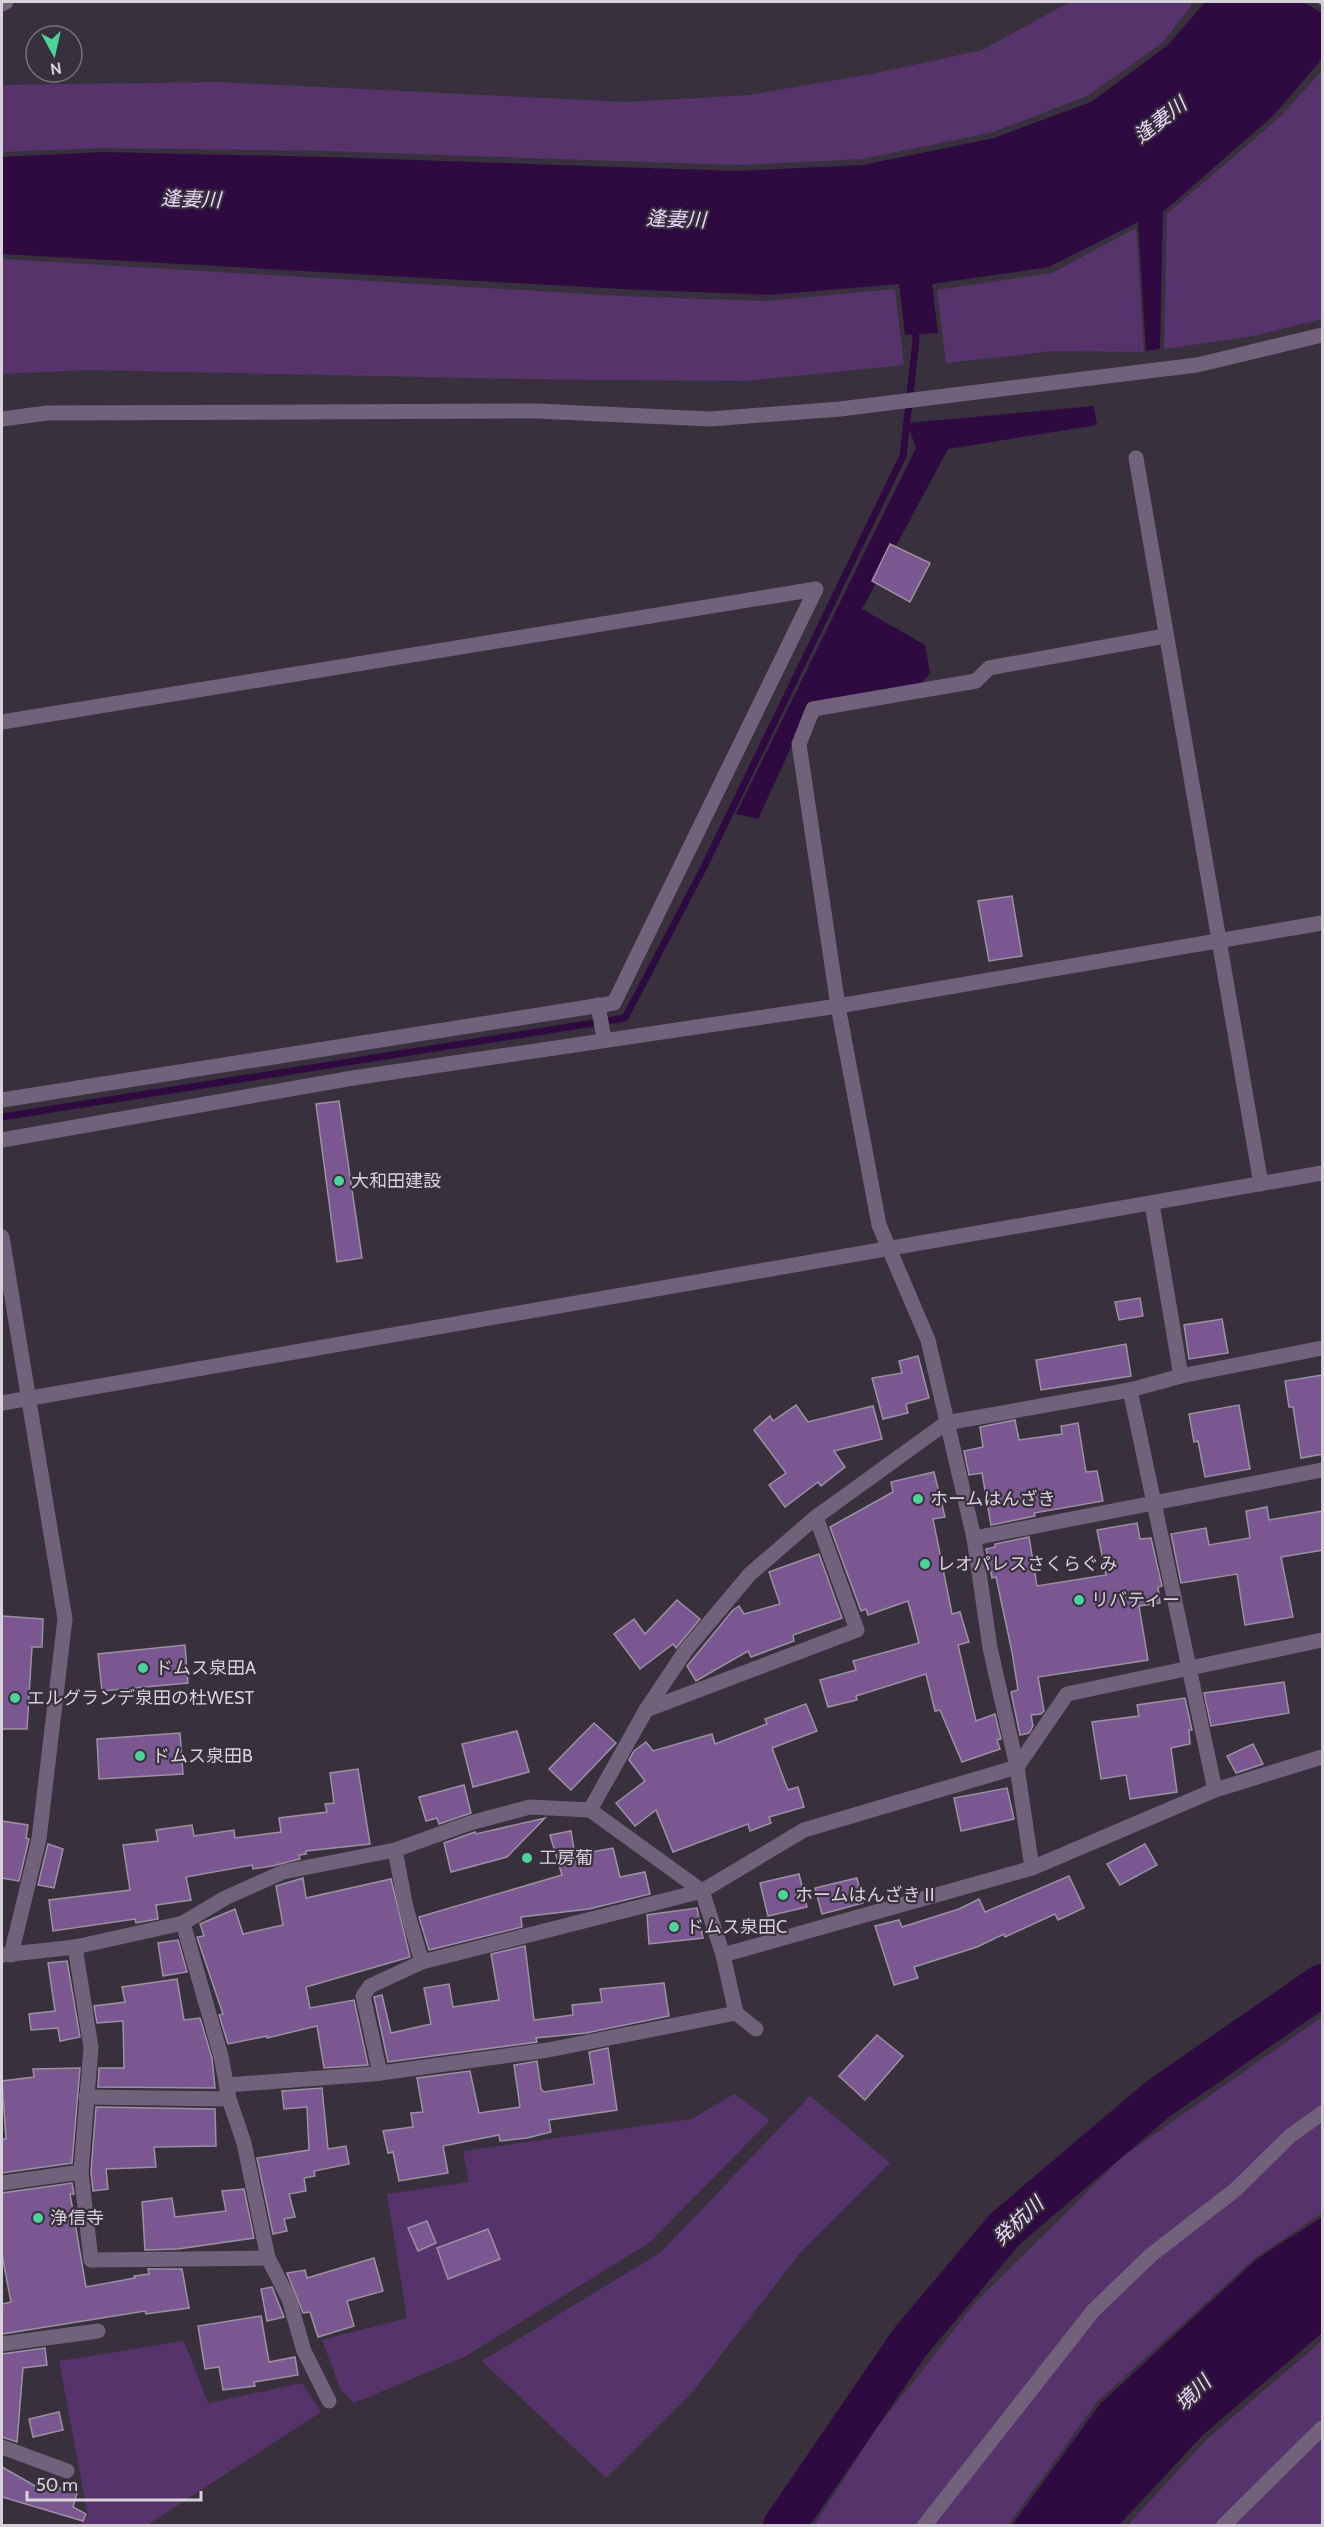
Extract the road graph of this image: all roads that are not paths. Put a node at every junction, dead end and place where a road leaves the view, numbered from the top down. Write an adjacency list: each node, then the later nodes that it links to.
1 (6, 2): 2 (street)
2 (2, 4)
3 (1323, 335): 4 (street)
4 (2, 419)
5 (1136, 458): 6 (street)
6 (1165, 636): 9 (street); 11 (street)
7 (2, 722): 10 (street)
8 (1323, 923): 9 (street)
9 (1218, 941): 11 (street); 16 (street)
10 (598, 1005): 12 (street); 13 (street)
11 (838, 1006): 12 (street); 19 (street)
12 (604, 1039): 14 (street)
13 (2, 1100)
14 (2, 1140)
15 (1323, 1173): 16 (street)
16 (1261, 1184): 17 (street)
17 (1152, 1204): 19 (street); 21 (street)
18 (2, 1238): 23 (street)
19 (889, 1248): 23 (street); 25 (street)
20 (1323, 1348): 21 (street)
21 (1181, 1376): 22 (street)
22 (1130, 1390): 25 (street); 27 (street)
23 (28, 1398): 24 (street); 42 (street)
24 (2, 1403)
25 (946, 1423): 28 (street); 29 (street)
26 (1323, 1470): 27 (street)
27 (1154, 1504): 29 (street); 31 (street)
28 (816, 1518): 32 (street); 32 (street)
29 (974, 1538): 34 (street)
30 (1323, 1640): 31 (street)
31 (1188, 1668): 34 (street); 35 (street)
32 (646, 1710): 36 (street)
33 (1323, 1757): 35 (street)
34 (1017, 1767): 38 (street); 39 (street)
35 (1215, 1790): 38 (street)
36 (590, 1810): 37 (street); 39 (street)
37 (395, 1850): 40 (street); 44 (street)
38 (1032, 1868): 43 (street)
39 (702, 1891): 43 (street); 44 (street)
40 (183, 1923): 41 (street); 48 (street)
41 (75, 1947): 42 (street); 49 (street)
42 (6, 1955)
43 (723, 1955): 45 (street)
44 (422, 1962): 47 (street)
45 (736, 2013): 46 (street); 47 (street)
46 (756, 2029)
47 (380, 2073): 48 (street)
48 (228, 2092): 49 (street); 53 (street)
49 (86, 2097): 51 (street)
50 (1323, 2113): 60 (street)
51 (81, 2172): 52 (street); 53 (street)
52 (2, 2183)
53 (268, 2258): 56 (street)
54 (98, 2331): 55 (street)
55 (2, 2344)
56 (329, 2401)
57 (1323, 2428): 61 (street)
58 (2, 2447): 59 (street)
59 (67, 2471)
60 (924, 2526)
61 (1223, 2526)

